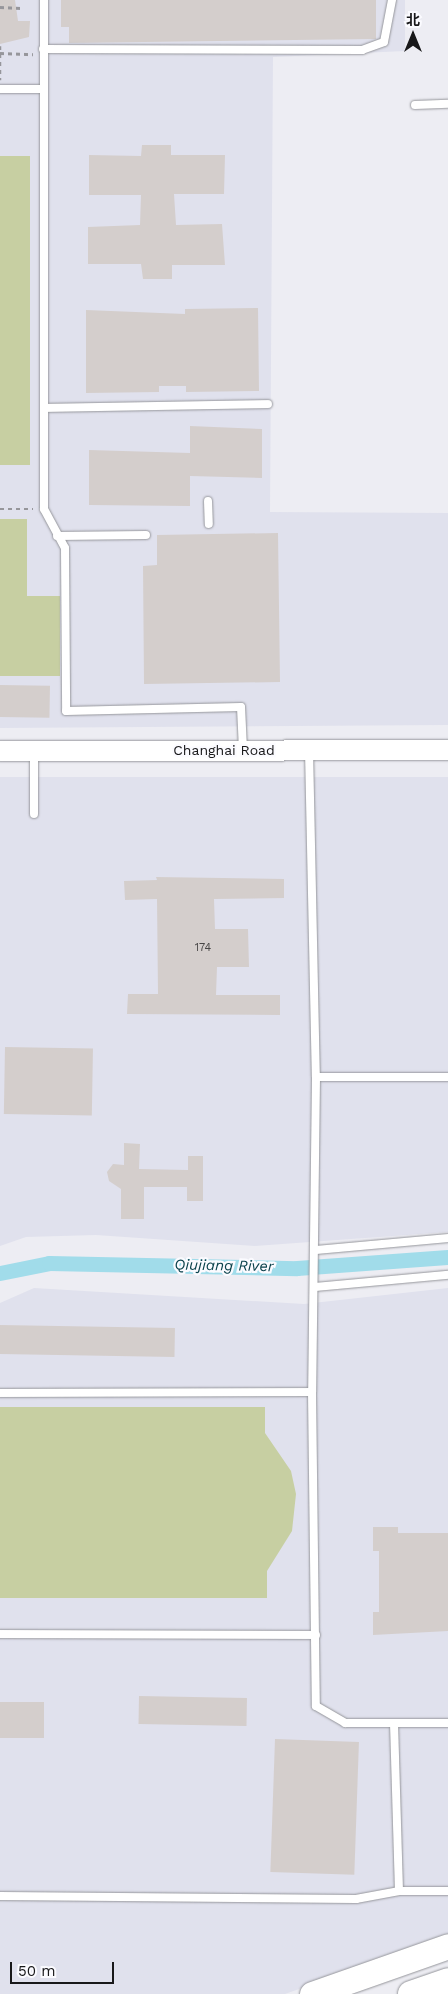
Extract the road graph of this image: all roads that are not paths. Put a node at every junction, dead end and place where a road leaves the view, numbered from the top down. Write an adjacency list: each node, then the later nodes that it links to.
1 (44, 0): 3 (lane)
2 (392, 0): 3 (lane)
3 (43, 52): 5 (lane)
4 (0, 89): 5 (lane)
5 (44, 89): 9 (lane)
6 (448, 104): 7 (lane)
7 (415, 105)
8 (268, 404): 9 (lane)
9 (45, 408): 13 (lane)
10 (208, 502): 11 (lane)
11 (209, 524)
12 (146, 535): 13 (lane)
13 (57, 536): 14 (lane)
14 (243, 749): 15 (street, Changhai Road); 18 (street, Changhai Road)
15 (309, 749): 16 (street, Changhai Road); 21 (lane)
16 (448, 750)
17 (0, 751): 18 (street, Changhai Road)
18 (34, 751): 19 (lane)
19 (34, 814)
20 (448, 1077): 21 (lane)
21 (316, 1078): 23 (lane)
22 (448, 1238): 23 (lane)
23 (315, 1253): 25 (lane)
24 (448, 1275): 25 (lane)
25 (316, 1283): 26 (lane)
26 (312, 1392): 27 (lane); 29 (lane)
27 (0, 1393)
28 (0, 1634): 29 (lane)
29 (316, 1635): 30 (lane)
30 (394, 1723): 31 (lane); 32 (lane)
31 (448, 1723)
32 (399, 1891): 33 (lane); 34 (lane)
33 (448, 1891)
34 (0, 1896)
35 (448, 1946): 37 (main road)
36 (448, 1981): 38 (highway)
37 (312, 1994)
38 (410, 1994)

